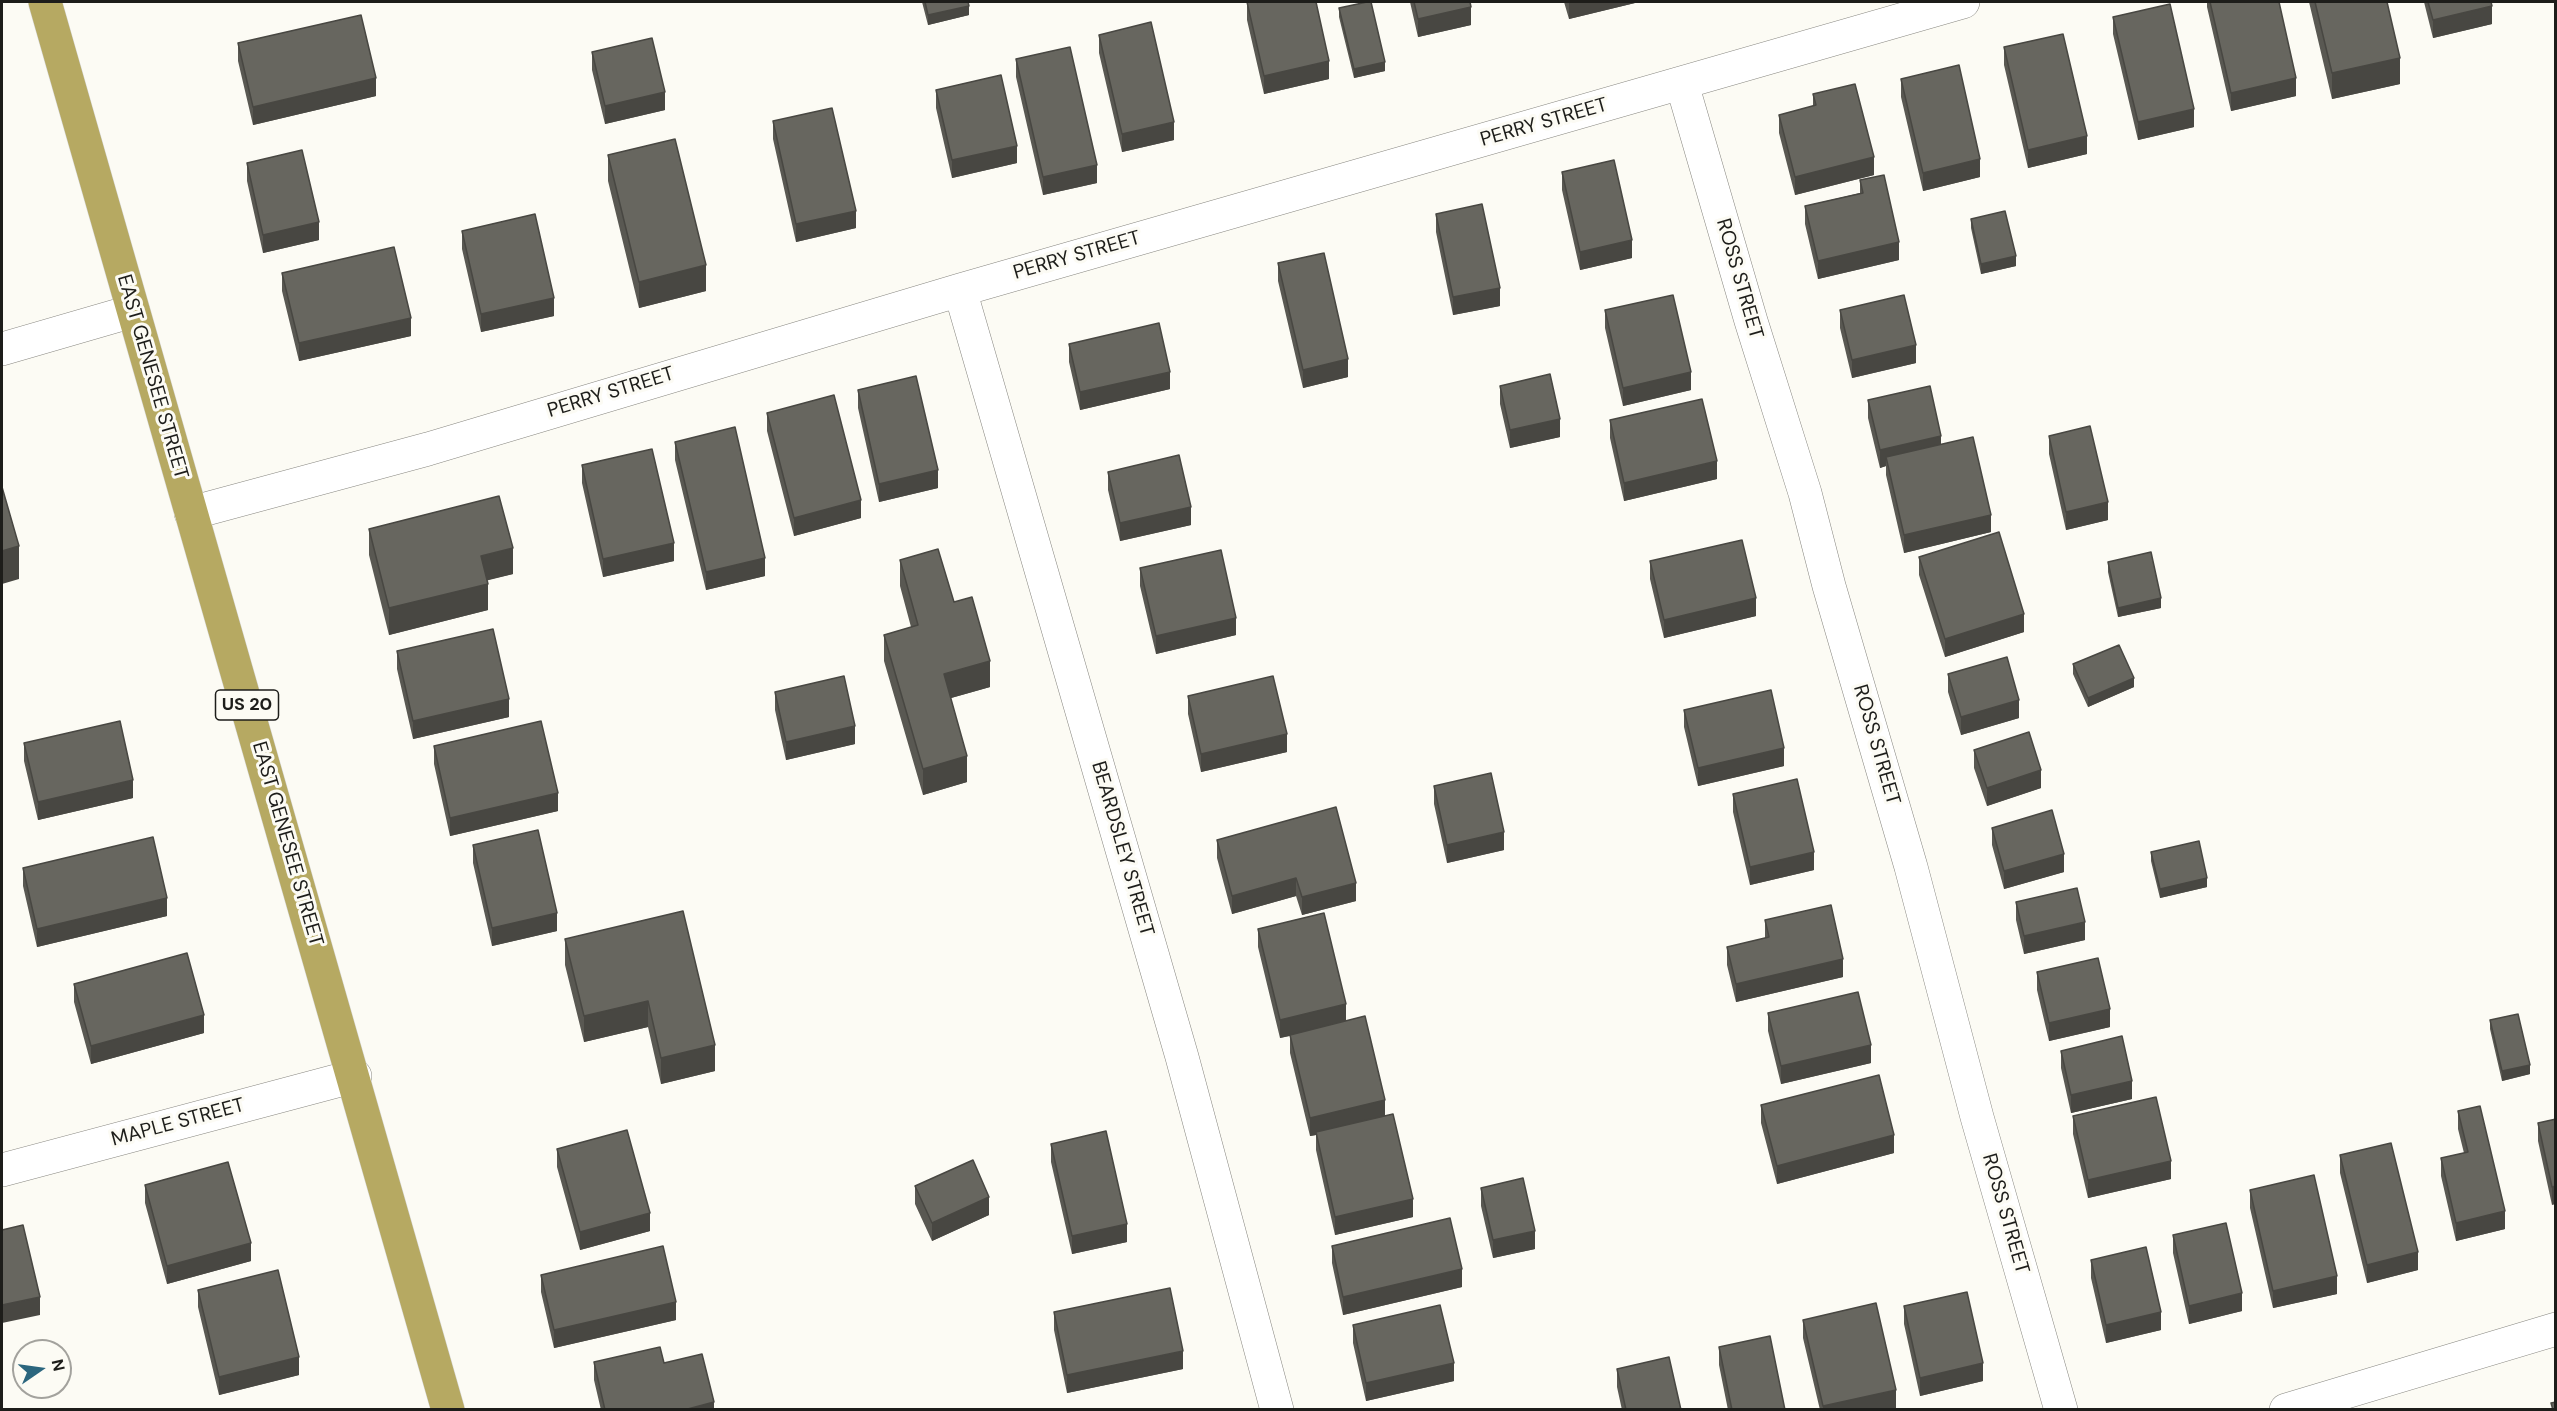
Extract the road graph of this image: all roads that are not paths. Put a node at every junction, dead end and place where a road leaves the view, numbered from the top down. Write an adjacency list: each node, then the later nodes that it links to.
1 (45, 2): 5 (highway, EAST GENESEE STREET / US 20)
2 (1963, 2): 3 (street, PERRY STREET)
3 (1682, 84): 4 (street, PERRY STREET); 13 (street, ROSS STREET)
4 (960, 290): 7 (street, PERRY STREET); 12 (street, BEARDSLEY STREET)
5 (133, 311): 6 (street); 7 (highway, EAST GENESEE STREET / US 20)
6 (2, 349)
7 (191, 513): 8 (highway, EAST GENESEE STREET / US 20)
8 (355, 1076): 9 (street, MAPLE STREET); 11 (highway, EAST GENESEE STREET / US 20)
9 (2, 1170)
10 (2556, 1329): 14 (street)
11 (448, 1410)
12 (1277, 1410)
13 (2061, 1410)
14 (2286, 1410)

